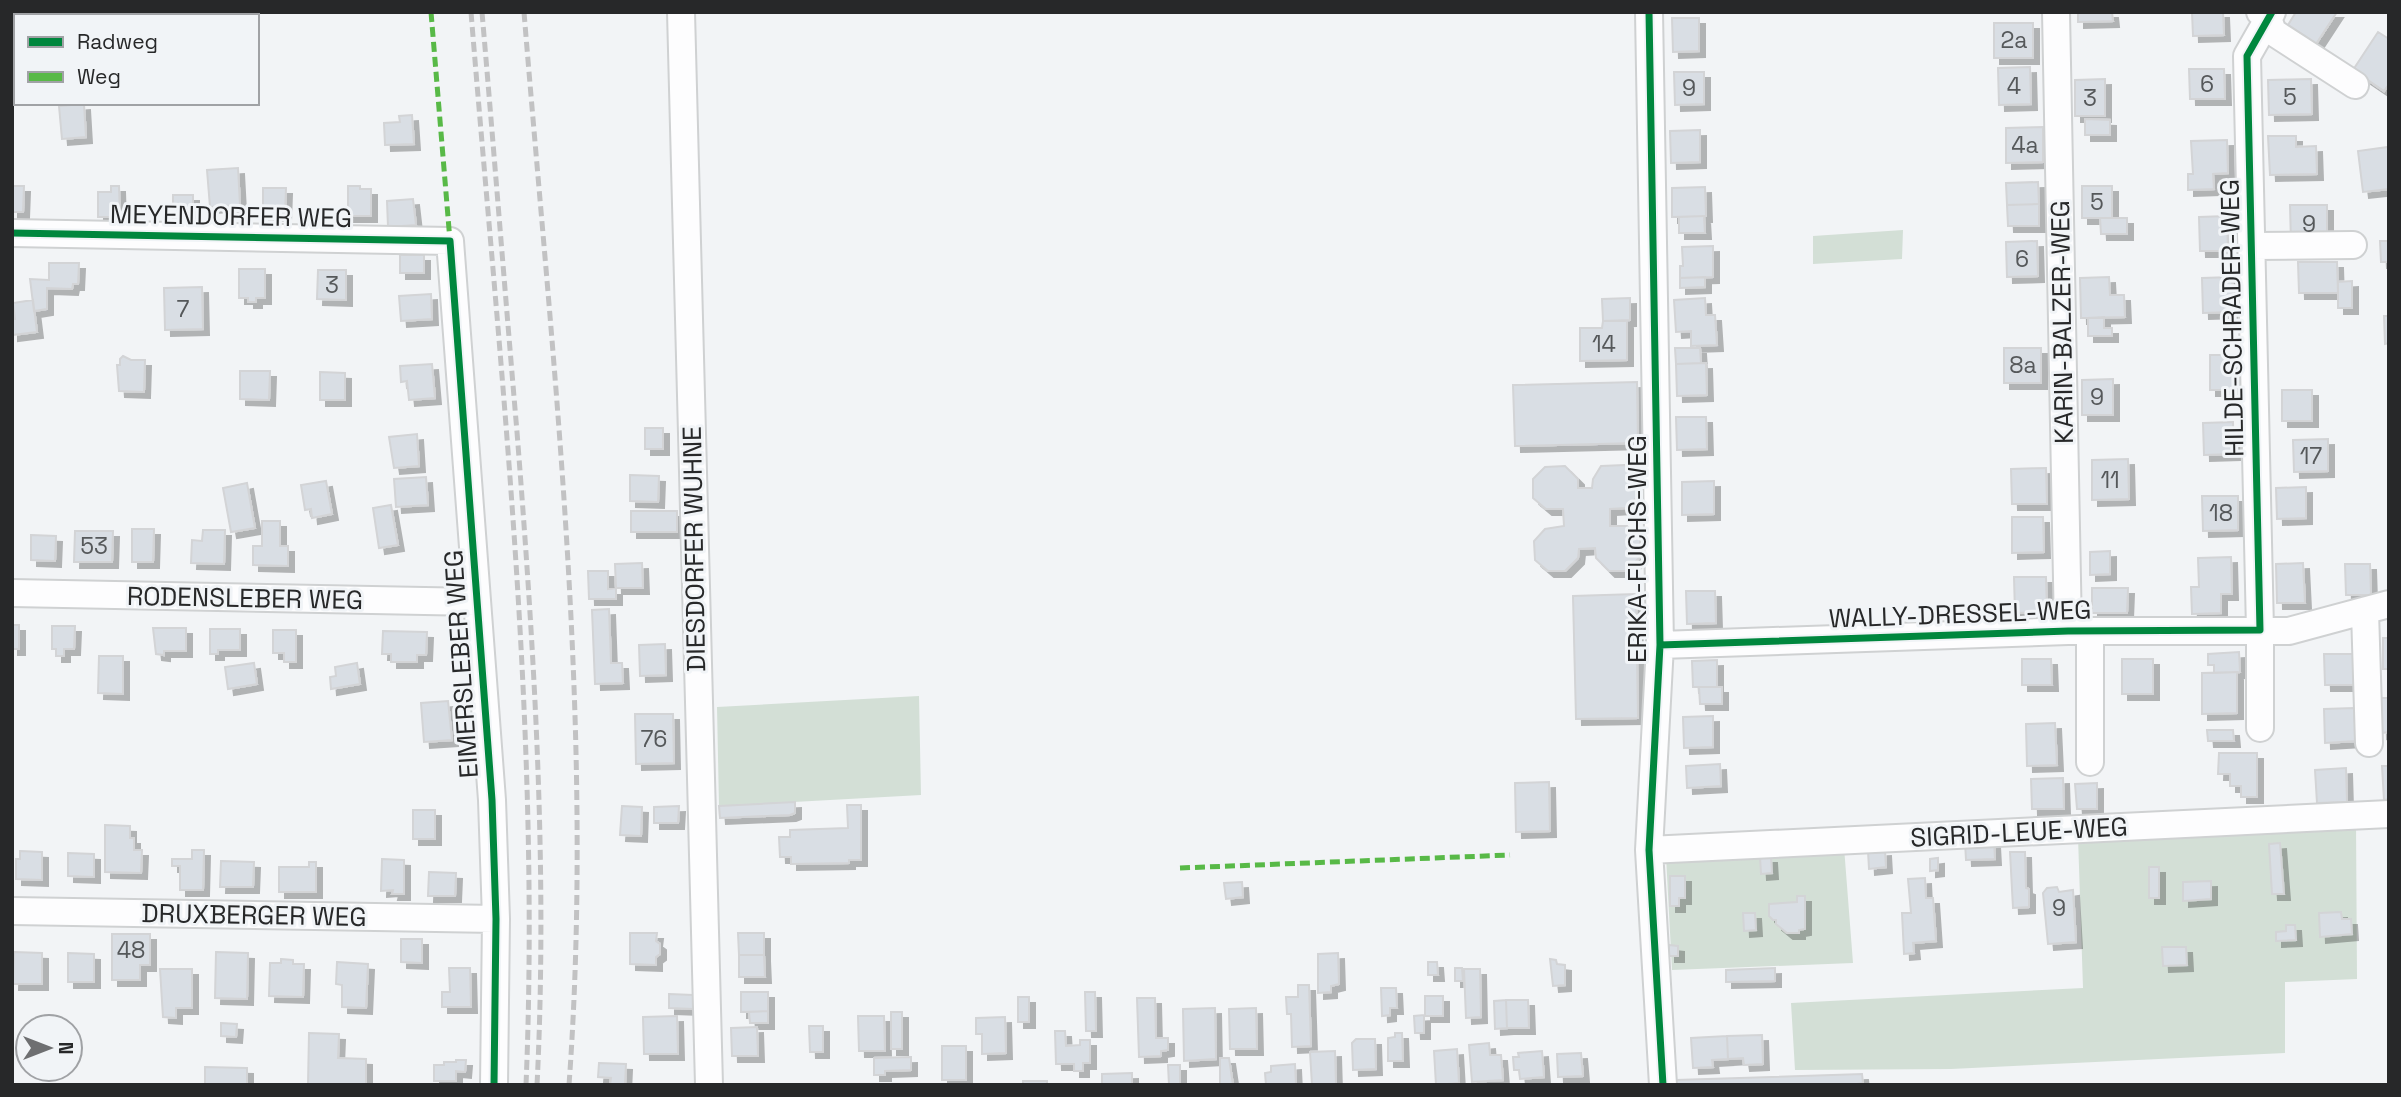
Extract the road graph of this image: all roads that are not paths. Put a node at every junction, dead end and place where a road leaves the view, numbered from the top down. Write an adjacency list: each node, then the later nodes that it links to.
1 (681, 12): 24 (street, DIESDORFER WUHNE)
2 (1649, 12): 15 (street, ERIKA-FUCHS-WEG)
3 (2056, 12): 14 (street, KARIN-BALZER-WEG)
4 (2266, 14): 5 (street); 8 (street, HILDE-SCHRADER-WEG)
5 (2355, 85)
6 (12, 233): 7 (street, MEYENDORFER WEG)
7 (450, 241): 11 (street, EIMERSLEBER WEG)
8 (2252, 246): 9 (street); 13 (street, HILDE-SCHRADER-WEG)
9 (2353, 246)
10 (12, 593): 11 (street, RODENSLEBER WEG)
11 (477, 602): 22 (street, EIMERSLEBER WEG)
12 (2377, 608): 13 (street, WALLY-DRESSEL-WEG); 17 (street, WALLY-DRESSEL-WEG)
13 (2260, 630): 14 (street, WALLY-DRESSEL-WEG); 16 (street)
14 (2079, 631): 15 (street, WALLY-DRESSEL-WEG); 18 (street, WALLY-DRESSEL-WEG)
15 (1660, 645): 20 (street, ERIKA-FUCHS-WEG)
16 (2260, 728)
17 (2369, 743)
18 (2090, 762)
19 (2389, 814): 20 (street, SIGRID-LEUE-WEG)
20 (1649, 850): 25 (street, ERIKA-FUCHS-WEG)
21 (12, 911): 22 (street, DRUXBERGER WEG)
22 (496, 919): 23 (street, EIMERSLEBER WEG)
23 (494, 1085)
24 (709, 1085)
25 (1663, 1085)

